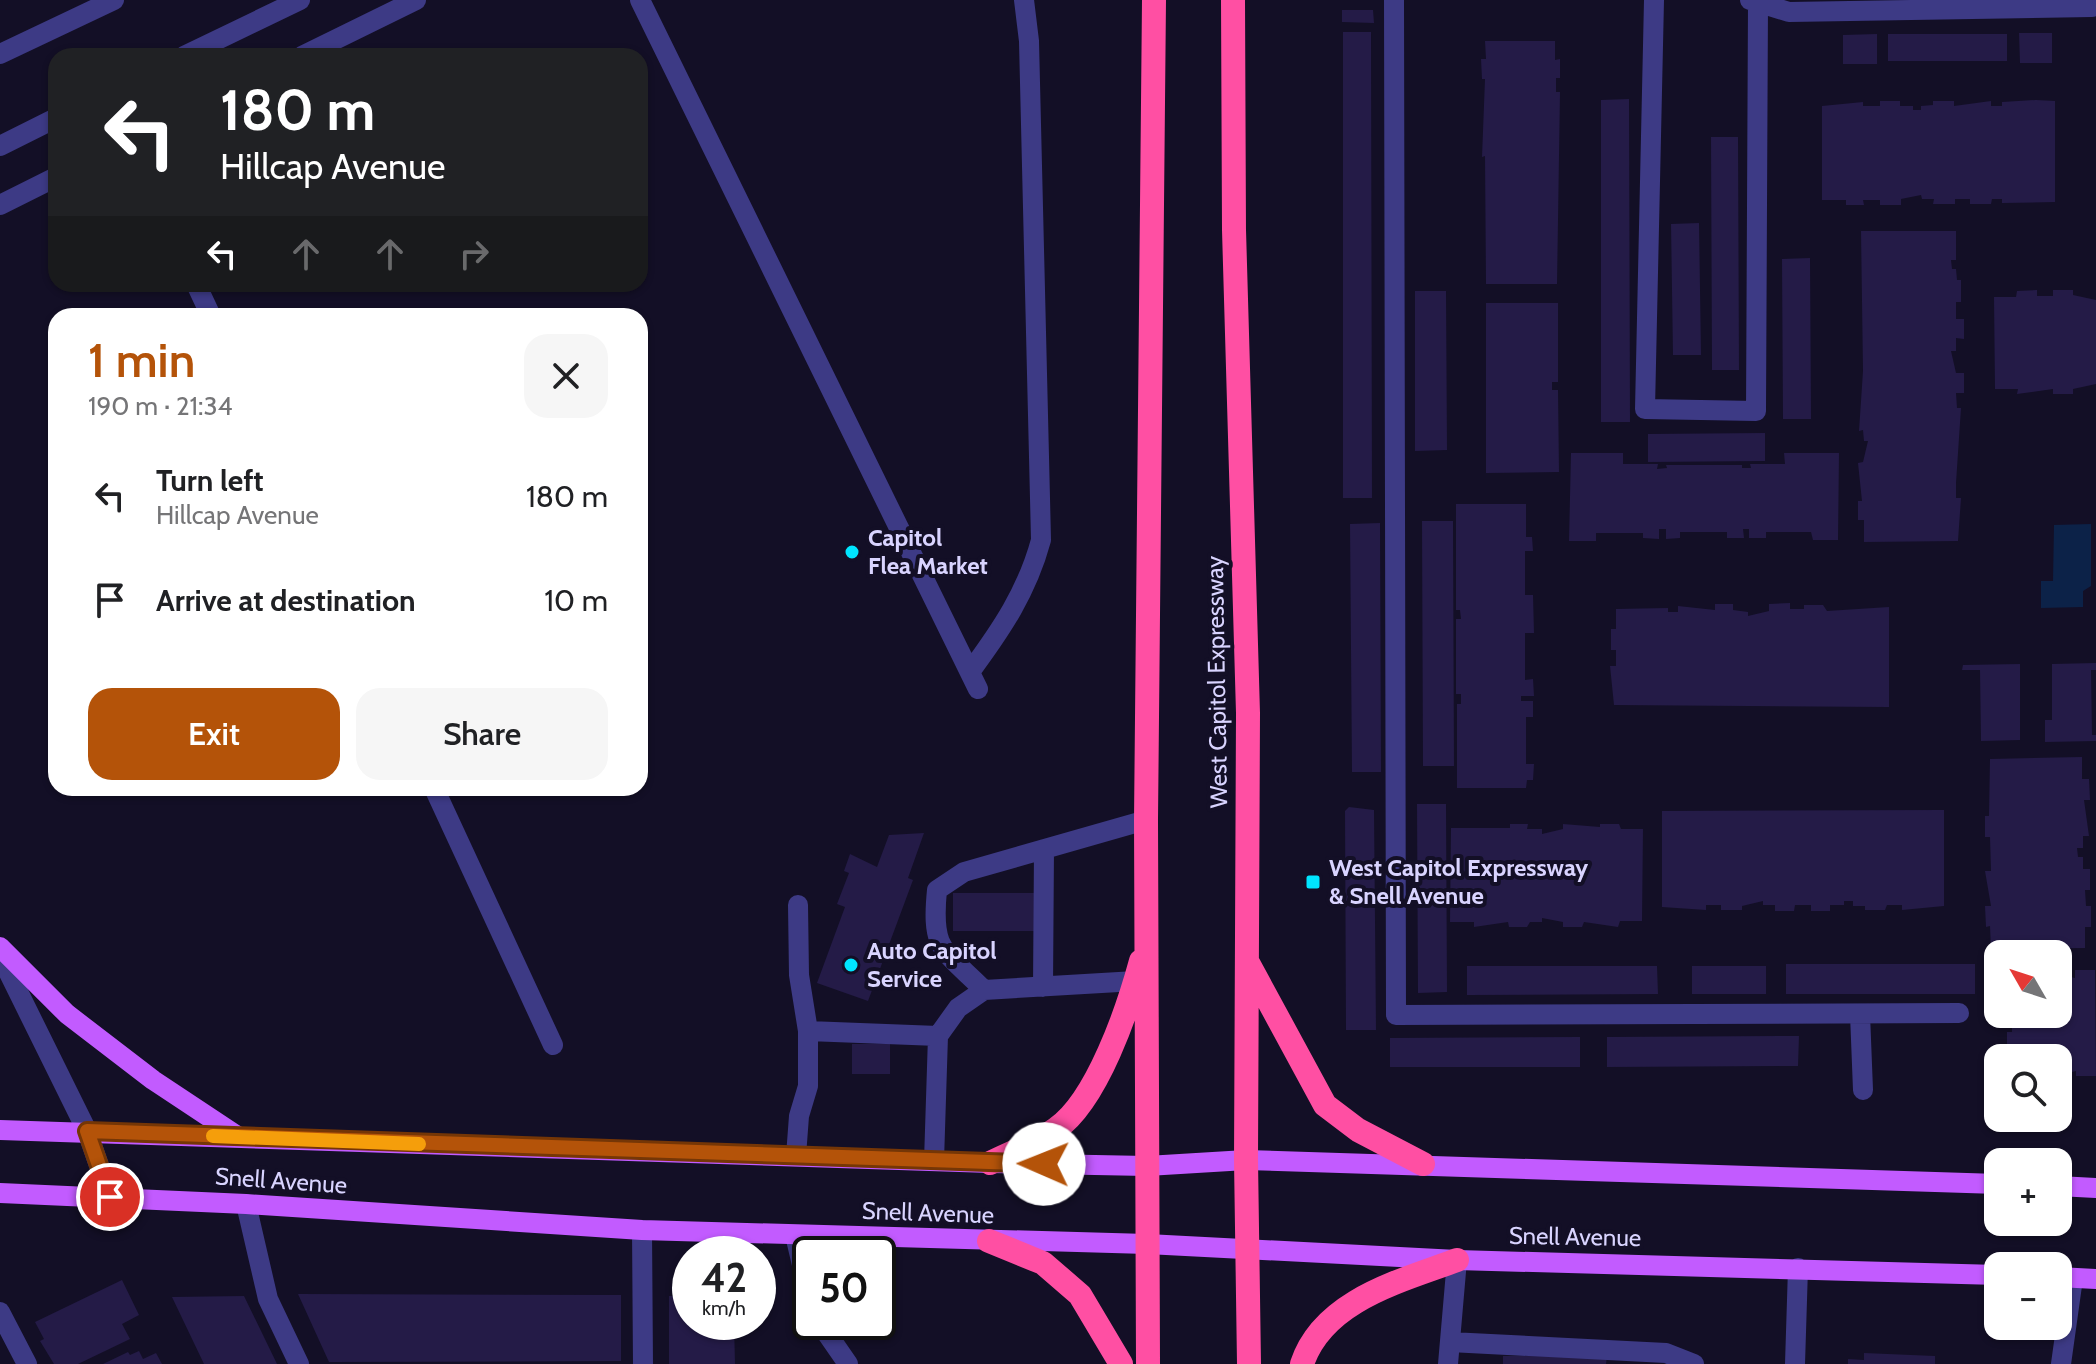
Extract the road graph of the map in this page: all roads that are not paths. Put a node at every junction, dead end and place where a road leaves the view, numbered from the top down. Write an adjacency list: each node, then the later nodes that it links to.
1 (114, 0): 14 (street)
2 (300, 0): 12 (street)
3 (416, 0): 13 (street)
4 (640, 0): 5 (street)
5 (1024, 0)
6 (1154, 0): 20 (highway)
7 (1233, 0): 26 (highway, West Capitol Expressway)
8 (1394, 0): 31 (street)
9 (1654, 0): 10 (street)
10 (1754, 1): 11 (street)
11 (2092, 7)
12 (201, 48)
13 (318, 48)
14 (0, 54)
15 (48, 122): 16 (street)
16 (0, 146)
17 (48, 181): 18 (street)
18 (0, 205)
19 (438, 796): 34 (street)
20 (1146, 820): 21 (street); 23 (highway)
21 (1044, 849): 28 (street); 29 (street)
22 (798, 905): 32 (street)
23 (1148, 936): 27 (highway); 44 (highway)
24 (0, 947): 38 (main road)
25 (0, 955): 37 (street)
26 (1247, 961): 40 (highway, West Capitol Expressway); 43 (highway)
27 (1136, 981): 28 (street); 42 (highway)
28 (1043, 987): 29 (street)
29 (984, 990): 33 (street)
30 (1959, 1013): 31 (street)
31 (1860, 1014): 35 (street)
32 (808, 1031): 33 (street); 39 (street)
33 (938, 1036): 41 (street)
34 (553, 1045)
35 (1863, 1090)
36 (0, 1130): 37 (main road, Snell Avenue)
37 (87, 1131): 38 (main road, Snell Avenue); 49 (street)
38 (239, 1137): 39 (main road, Snell Avenue)
39 (796, 1156): 41 (main road, Snell Avenue)
40 (1246, 1160): 43 (main road, Snell Avenue); 44 (main road, Snell Avenue); 55 (highway, West Capitol Expressway)
41 (934, 1161): 42 (main road, Snell Avenue)
42 (990, 1163): 44 (main road, Snell Avenue)
43 (1423, 1164): 45 (main road, Snell Avenue)
44 (1147, 1166): 54 (highway)
45 (1984, 1184)
46 (2072, 1187): 47 (main road)
47 (2096, 1188)
48 (0, 1193): 49 (main road, Snell Avenue)
49 (110, 1197): 50 (main road, Snell Avenue)
50 (246, 1204): 51 (main road, Snell Avenue); 67 (street)
51 (642, 1230): 52 (main road, Snell Avenue); 68 (street)
52 (795, 1235): 53 (main road, Snell Avenue)
53 (989, 1241): 54 (main road, Snell Avenue); 70 (highway)
54 (1147, 1244): 55 (main road, Snell Avenue); 71 (highway)
55 (1248, 1247): 56 (main road, Snell Avenue); 72 (highway, West Capitol Expressway)
56 (1457, 1260): 57 (main road, Snell Avenue); 64 (street); 73 (highway)
57 (1798, 1268): 58 (main road, Snell Avenue); 75 (street)
58 (1984, 1275)
59 (2072, 1278): 60 (main road)
60 (2096, 1279)
61 (0, 1312): 66 (street)
62 (831, 1340): 69 (street)
63 (2062, 1340): 76 (street)
64 (1450, 1342): 65 (street); 74 (street)
65 (1692, 1363)
66 (27, 1364)
67 (299, 1364)
68 (643, 1364)
69 (848, 1364)
70 (1121, 1364)
71 (1148, 1364)
72 (1249, 1364)
73 (1302, 1364)
74 (1448, 1364)
75 (1795, 1364)
76 (2061, 1364)

